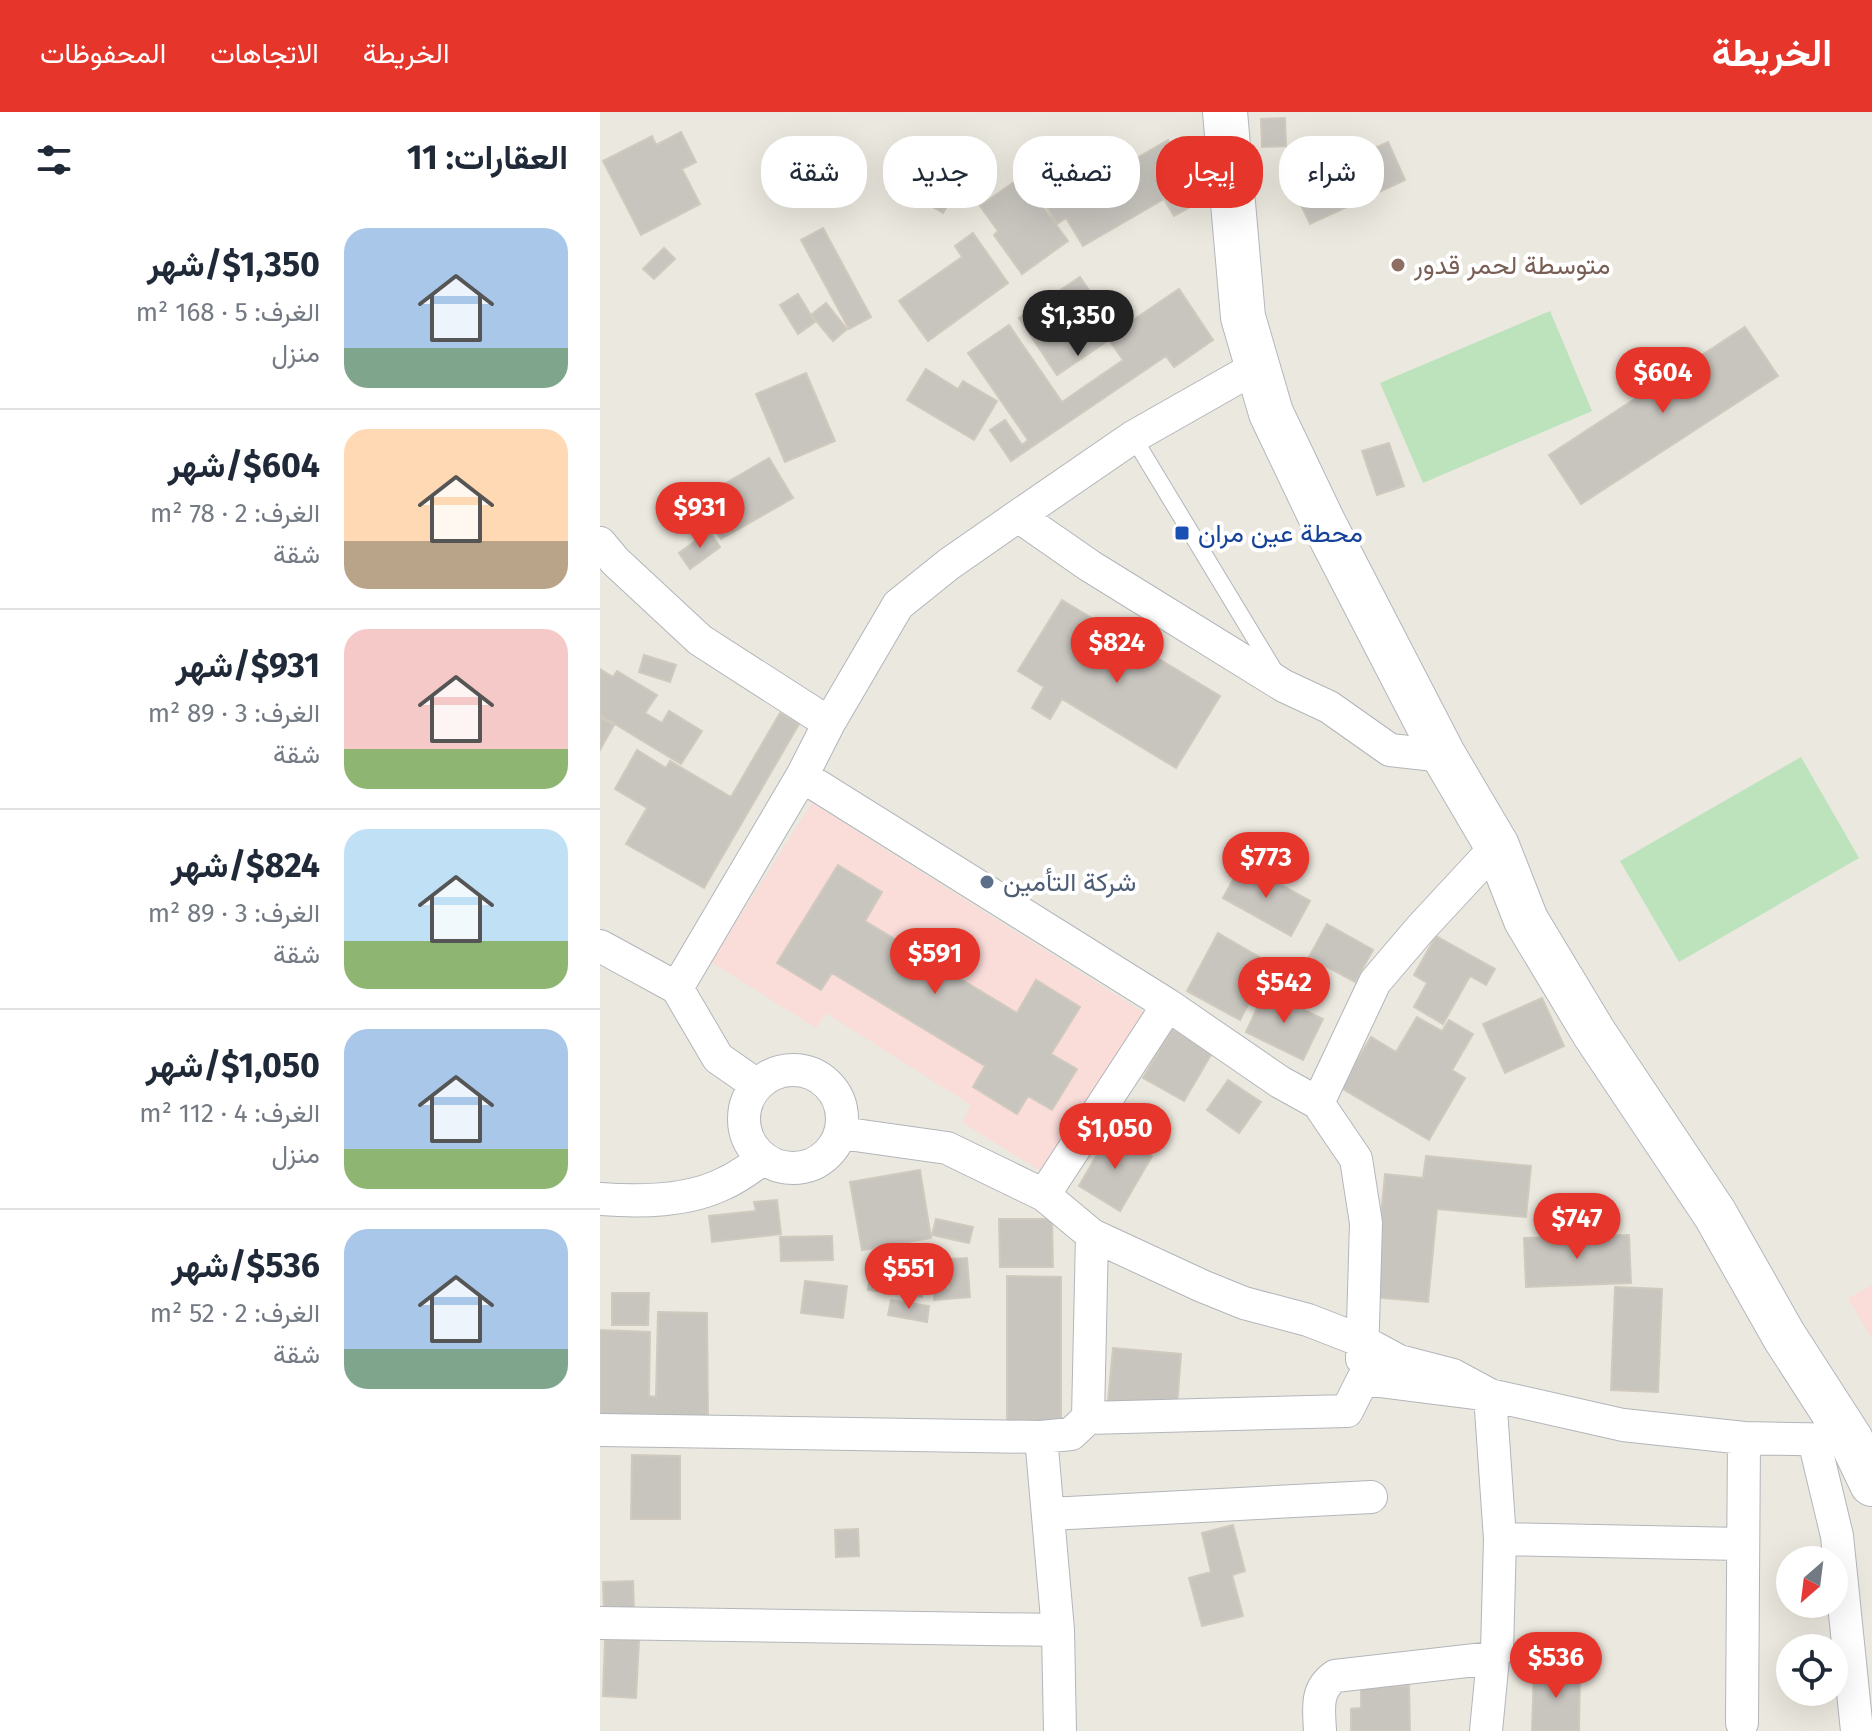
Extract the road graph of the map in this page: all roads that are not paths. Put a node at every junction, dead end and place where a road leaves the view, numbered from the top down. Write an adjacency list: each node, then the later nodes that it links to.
1 (1225, 112): 2 (main road)
2 (1258, 366): 3 (street); 8 (main road)
3 (1133, 437): 4 (street); 6 (lane)
4 (1018, 516): 6 (street); 7 (street)
5 (605, 563): 7 (street)
6 (1284, 686): 8 (street)
7 (829, 723): 9 (street)
8 (1444, 756): 10 (main road)
9 (802, 776): 12 (street); 13 (street)
10 (1497, 846): 15 (street); 28 (main road)
11 (600, 946): 12 (street)
12 (677, 988): 14 (street)
13 (1168, 1005): 15 (street); 18 (street)
14 (757, 1085): 16 (street); 17 (street)
15 (1318, 1103): 21 (street)
16 (841, 1133): 17 (street); 18 (street)
17 (763, 1159): 19 (street)
18 (1044, 1195): 20 (street)
19 (600, 1199)
20 (1092, 1235): 21 (street); 24 (street)
21 (1362, 1341): 22 (street); 23 (street)
22 (1363, 1379): 23 (street); 24 (street)
23 (1490, 1395): 27 (street); 32 (street)
24 (1088, 1418): 26 (street)
25 (600, 1430): 26 (street)
26 (1041, 1437): 31 (street)
27 (1744, 1438): 28 (street); 33 (street)
28 (1832, 1440): 29 (main road); 41 (street)
29 (1872, 1484)
30 (1371, 1497): 31 (street)
31 (1050, 1514): 35 (street)
32 (1500, 1539): 33 (street); 36 (street)
33 (1741, 1544): 37 (street)
34 (600, 1623): 35 (street)
35 (1058, 1630): 38 (street)
36 (1493, 1658): 39 (street); 40 (street)
37 (1742, 1723)
38 (1060, 1731)
39 (1320, 1731)
40 (1486, 1731)
41 (1857, 1731)

